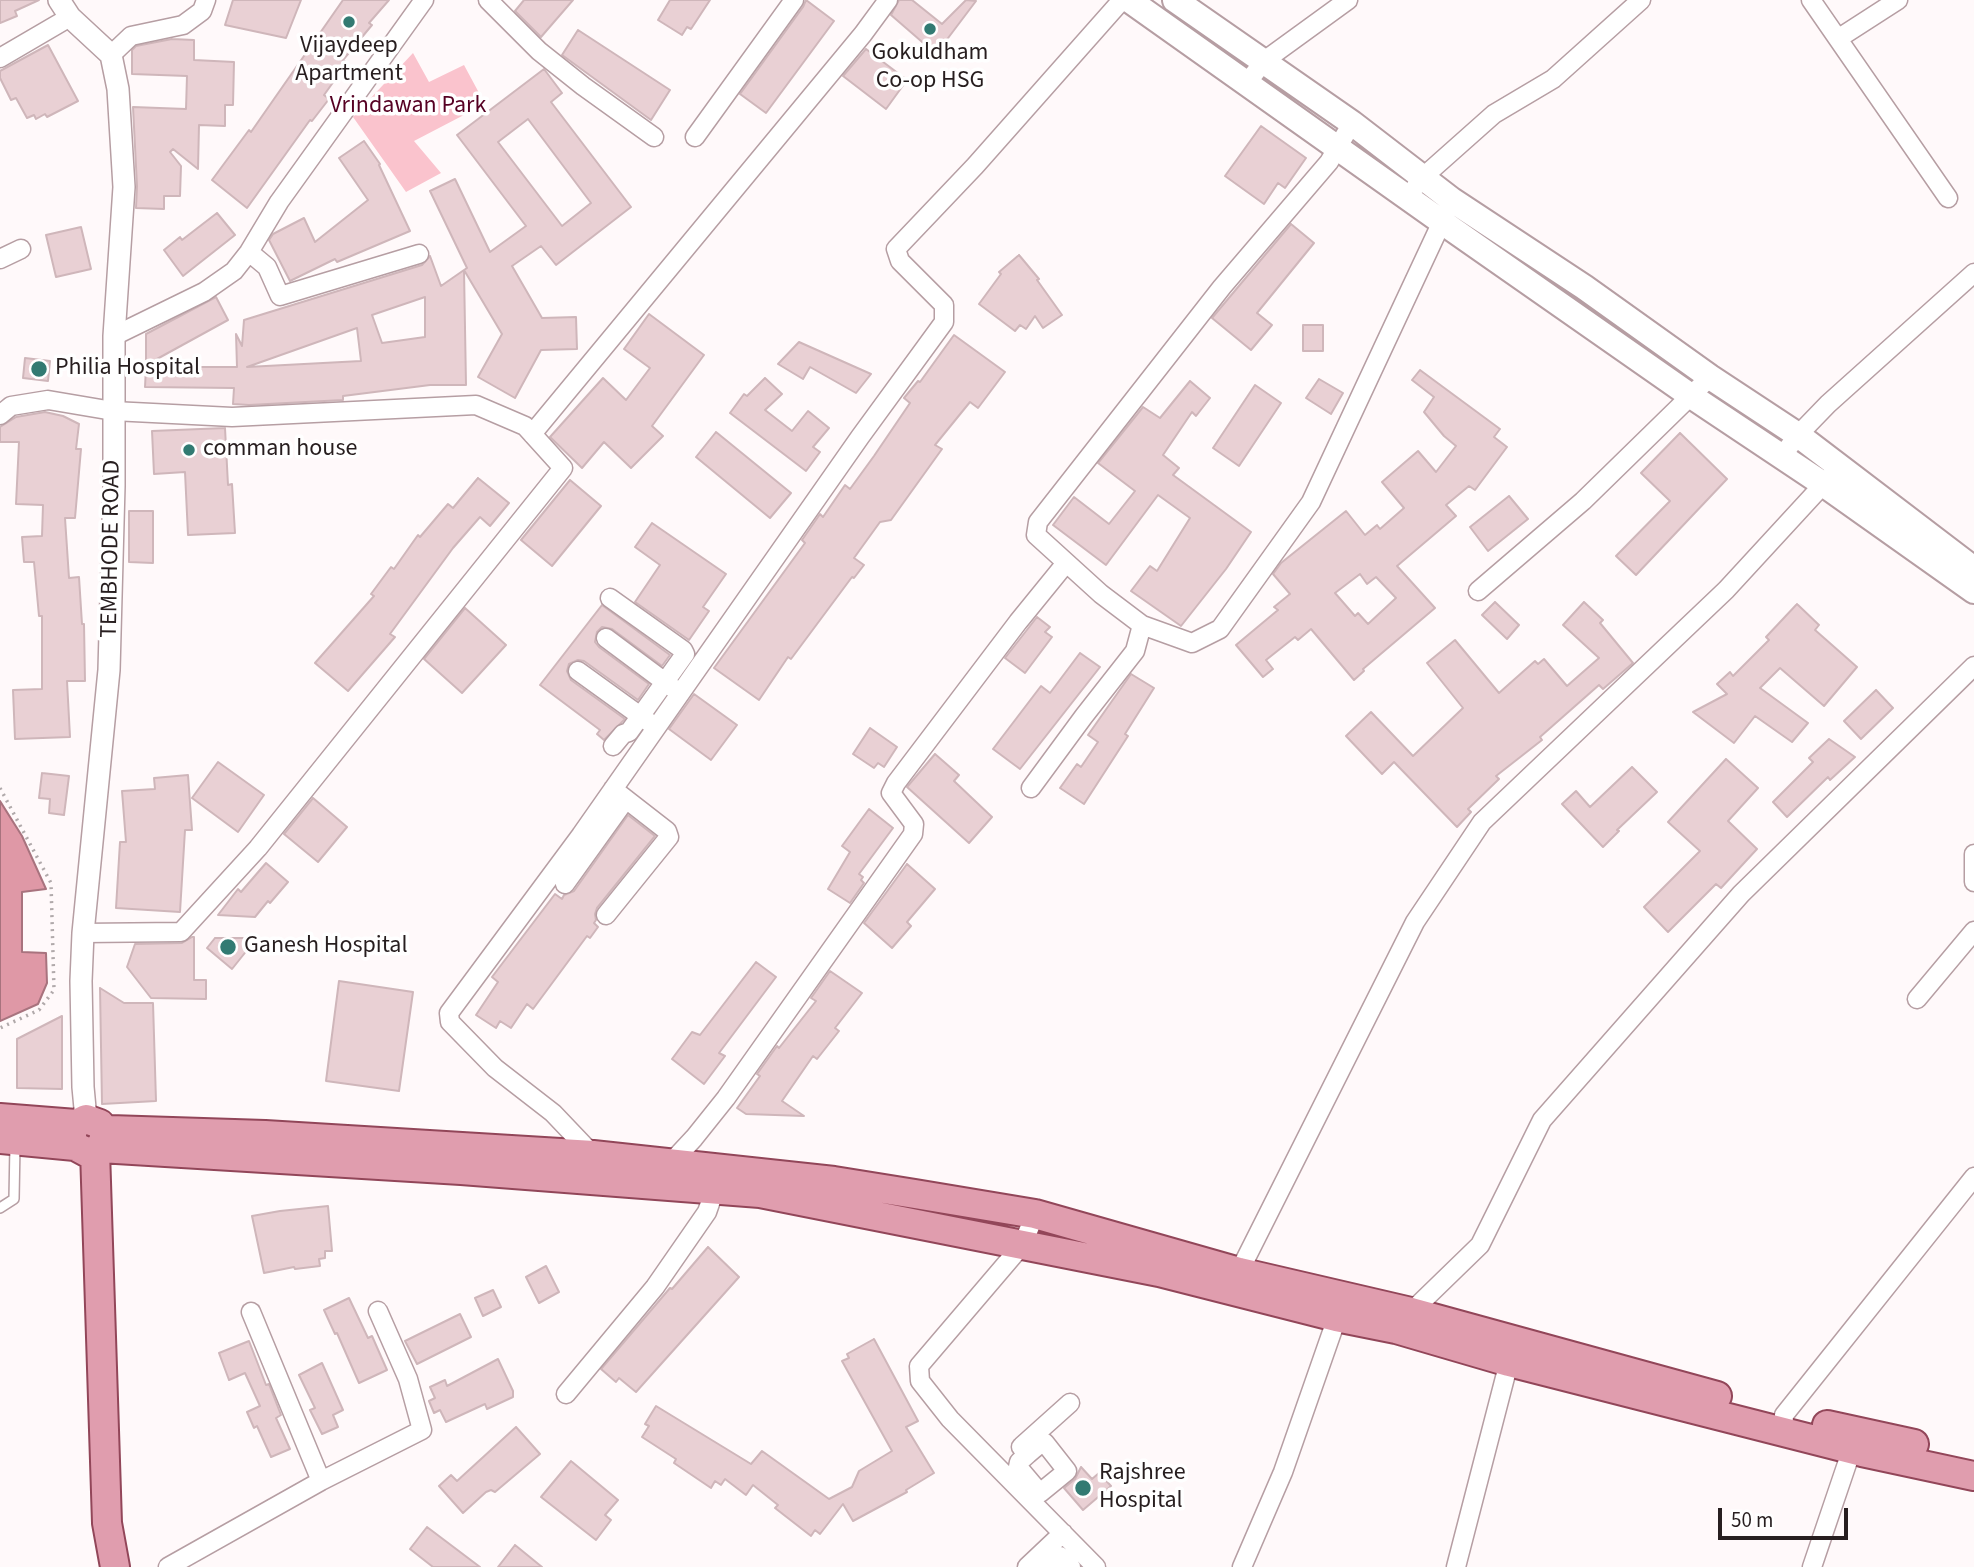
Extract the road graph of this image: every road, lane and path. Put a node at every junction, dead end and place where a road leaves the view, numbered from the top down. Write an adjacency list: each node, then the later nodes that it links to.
1 (206, 0): 15 (street)
2 (424, 0): 28 (street)
3 (488, 0): 20 (street)
4 (794, 0): 21 (street)
5 (888, 0): 37 (street)
6 (1122, 0): 51 (street)
7 (1129, 0): 18 (main road)
8 (1175, 0): 17 (main road)
9 (1348, 0): 17 (street)
10 (1641, 0): 23 (street)
11 (1811, 0): 14 (street)
12 (1898, 0): 14 (street)
13 (65, 9): 15 (street); 16 (street)
14 (1839, 38): 24 (street)
15 (111, 55): 32 (street, TEMBHODE ROAD)
16 (0, 58)
17 (1264, 61): 18 (street); 19 (main road)
18 (1247, 83): 22 (main road)
19 (1352, 123): 22 (street); 23 (main road)
20 (654, 137)
21 (695, 137)
22 (1338, 147): 23 (main road); 42 (street)
23 (1415, 188): 25 (main road); 26 (main road)
24 (1948, 198)
25 (1452, 200): 26 (street); 33 (main road)
26 (1442, 222): 34 (main road); 47 (street)
27 (21, 248): 30 (street)
28 (249, 252): 29 (street); 32 (street)
29 (419, 254)
30 (0, 260)
31 (1974, 273): 38 (street)
32 (114, 336): 35 (street, TEMBHODE ROAD)
33 (1710, 377): 34 (street); 38 (main road)
34 (1691, 396): 39 (main road); 44 (street)
35 (113, 411): 36 (street); 37 (street); 63 (street, TEMBHODE ROAD)
36 (0, 415)
37 (532, 434): 63 (street)
38 (1798, 435): 39 (street); 40 (main road)
39 (1782, 456): 41 (main road)
40 (1842, 467): 41 (street); 43 (main road)
41 (1823, 484): 43 (main road); 75 (street)
42 (1066, 563): 47 (street); 69 (street)
43 (1968, 569): 45 (main road)
44 (1478, 591)
45 (1974, 591)
46 (610, 598): 51 (street)
47 (1142, 625): 55 (street)
48 (606, 638): 51 (street)
49 (1974, 666): 79 (street)
50 (578, 671): 52 (street)
51 (672, 687): 52 (street)
52 (648, 722): 53 (street); 56 (street)
53 (613, 746)
54 (0, 788): 65 (path)
55 (1031, 788)
56 (619, 794): 57 (street); 61 (street)
57 (587, 840): 60 (street); 68 (street)
58 (1974, 854): 59 (street)
59 (1974, 882)
60 (565, 884)
61 (606, 915)
62 (1974, 931): 64 (street)
63 (83, 933): 67 (street, TEMBHODE ROAD)
64 (1917, 999)
65 (0, 1028)
66 (5, 1132): 67 (main road); 72 (lane)
67 (89, 1137): 68 (main road); 69 (main road); 92 (main road)
68 (593, 1155): 69 (main road)
69 (663, 1174): 71 (main road); 73 (main road)
70 (1974, 1177): 83 (street)
71 (715, 1189): 74 (main road); 81 (street)
72 (0, 1208)
73 (1035, 1214): 74 (street); 75 (main road)
74 (1023, 1244): 76 (main road); 87 (street)
75 (1239, 1272): 76 (main road)
76 (1340, 1307): 79 (main road); 98 (street)
77 (378, 1311): 89 (street)
78 (251, 1312): 89 (street)
79 (1400, 1316): 80 (main road); 83 (main road)
80 (1510, 1362): 83 (main road); 99 (street)
81 (566, 1394)
82 (1070, 1403): 85 (street)
83 (1784, 1423): 84 (main road); 86 (main road)
84 (1852, 1449): 88 (main road); 100 (street)
85 (1025, 1450): 87 (street); 90 (street); 90 (street)
86 (1974, 1457)
87 (998, 1467): 90 (street)
88 (1974, 1476)
89 (321, 1481): 93 (street)
90 (1036, 1496): 91 (street)
91 (1063, 1533): 94 (street); 97 (street)
92 (115, 1567)
93 (167, 1567)
94 (1027, 1567)
95 (1046, 1567): 96 (street)
96 (1071, 1567)
97 (1096, 1567)
98 (1242, 1567)
99 (1456, 1567)
100 (1812, 1567)

